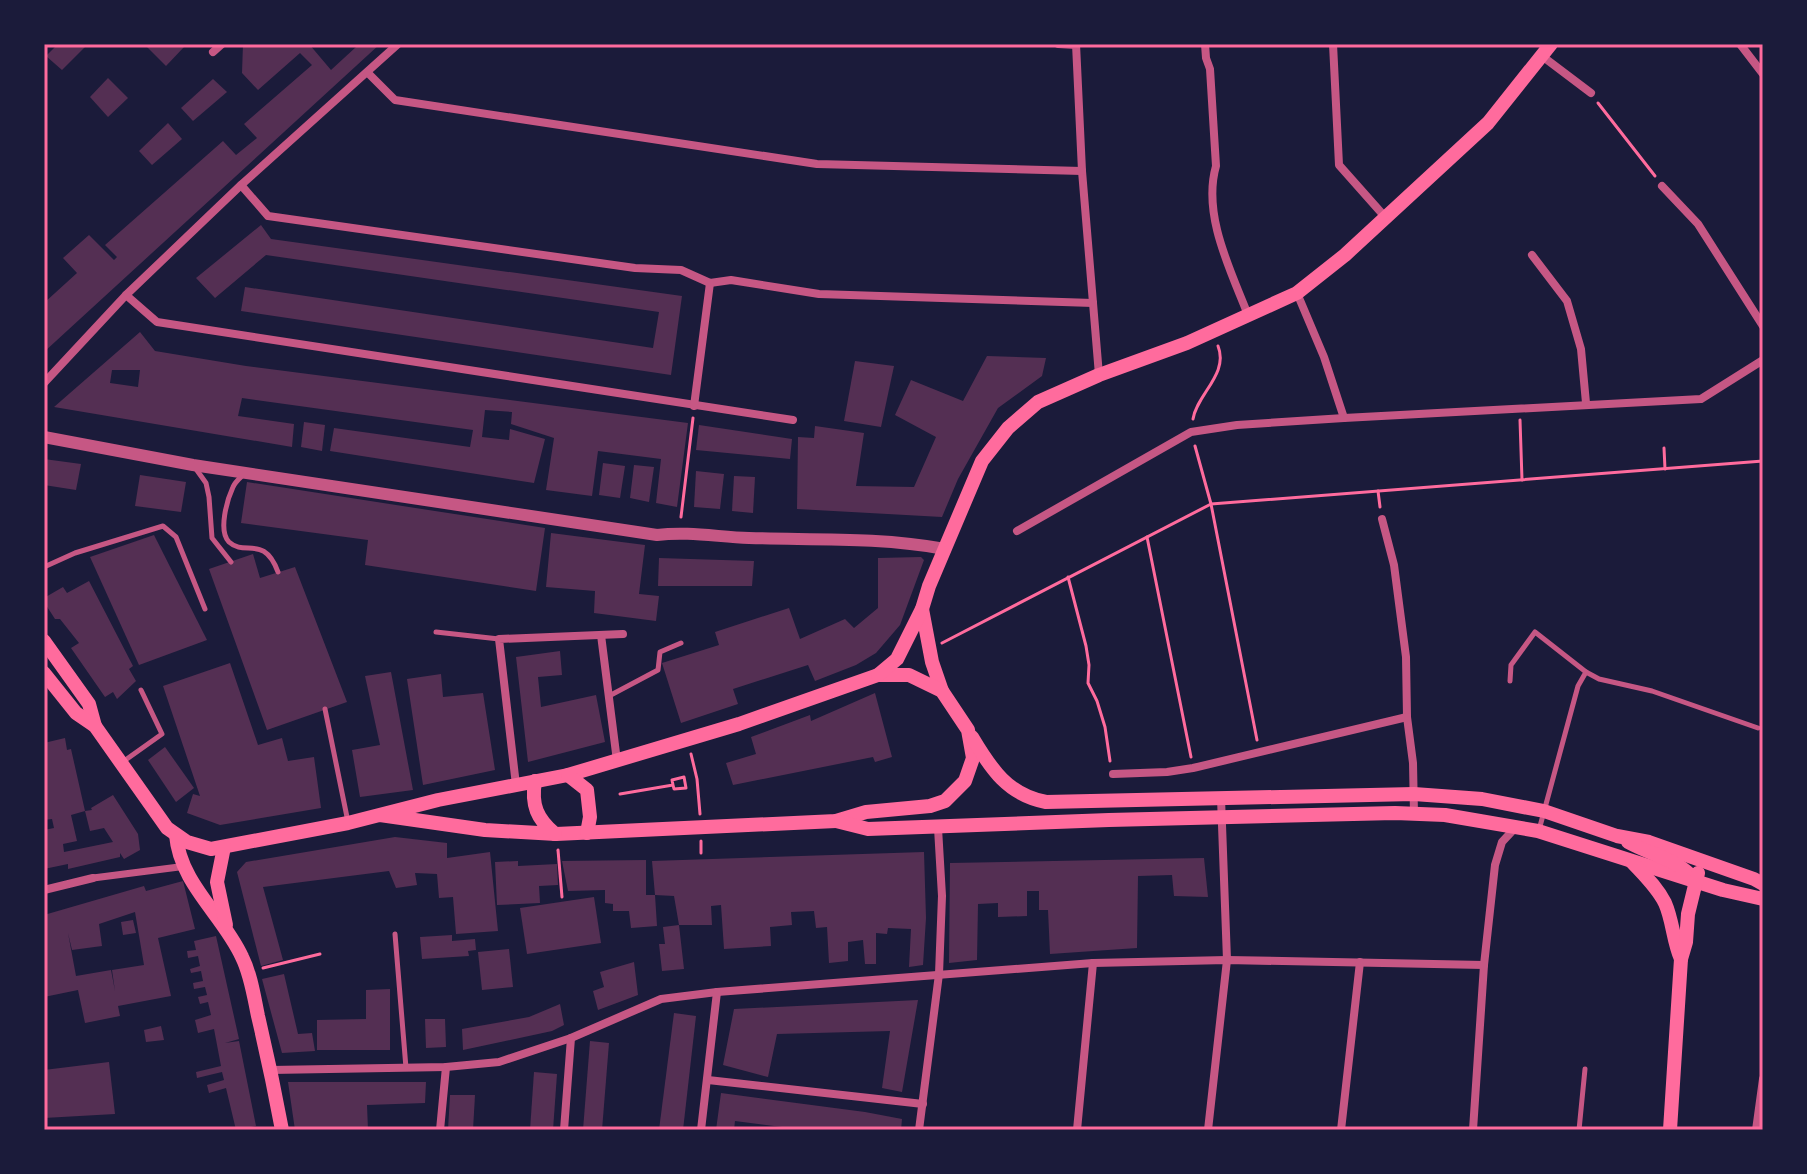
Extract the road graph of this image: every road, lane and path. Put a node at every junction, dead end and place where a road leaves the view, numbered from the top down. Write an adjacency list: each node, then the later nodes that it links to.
1 (222, 44): 9 (street)
2 (398, 44): 10 (street)
3 (1058, 44): 4 (street)
4 (1076, 44): 13 (street)
5 (1205, 44): 22 (street)
6 (1333, 44): 16 (street)
7 (1740, 44): 11 (street)
8 (1547, 50): 12 (street); 16 (main road)
9 (213, 52)
10 (368, 73): 13 (street); 14 (street)
11 (1763, 74)
12 (1591, 93): 15 (path)
13 (1082, 171): 21 (street)
14 (241, 185): 18 (street); 20 (street)
15 (1662, 186): 23 (street)
16 (1386, 218): 19 (main road)
17 (1532, 255): 27 (street)
18 (710, 283): 21 (street); 28 (street)
19 (1297, 293): 22 (main road); 30 (street)
20 (126, 295): 26 (street); 28 (street)
21 (1093, 303): 25 (street)
22 (1248, 315): 25 (main road)
23 (1763, 326)
24 (1763, 360): 27 (street)
25 (1099, 375): 44 (main road)
26 (44, 383)
27 (1586, 403): 29 (street)
28 (694, 406): 31 (street); 42 (path)
29 (1520, 407): 30 (street); 38 (path)
30 (1344, 418): 41 (street)
31 (793, 420)
32 (44, 437): 35 (street)
33 (1664, 448): 36 (path)
34 (1763, 461): 36 (path)
35 (193, 465): 37 (street); 45 (lane)
36 (1665, 470): 38 (path)
37 (246, 473): 42 (street); 47 (lane)
38 (1522, 480): 39 (path)
39 (1211, 504): 43 (path); 71 (path)
40 (1382, 519): 66 (street)
41 (1017, 531)
42 (679, 532): 44 (street)
43 (1147, 537): 48 (path); 74 (path)
44 (945, 549): 50 (main road)
45 (231, 562)
46 (44, 567): 49 (lane)
47 (278, 572)
48 (1068, 577): 57 (path); 75 (path)
49 (205, 609)
50 (922, 609): 60 (main road); 63 (main road)
51 (436, 632): 54 (lane)
52 (623, 634): 53 (street)
53 (601, 635): 54 (street); 64 (street)
54 (499, 639): 79 (street)
55 (44, 641): 67 (main road)
56 (681, 643): 64 (lane)
57 (942, 643)
58 (1586, 672): 61 (lane); 68 (lane); 83 (lane)
59 (44, 673): 67 (main road)
60 (878, 675): 63 (main road); 70 (main road)
61 (1510, 681)
62 (141, 690): 73 (lane)
63 (942, 691): 69 (main road)
64 (608, 696): 72 (street)
65 (325, 709): 88 (lane)
66 (1407, 717): 71 (street); 81 (street)
67 (95, 726): 73 (main road)
68 (1758, 728)
69 (968, 730): 82 (main road); 87 (main road)
70 (687, 739): 72 (main road); 77 (path)
71 (1259, 752): 74 (street)
72 (617, 762): 76 (main road)
73 (121, 763): 95 (main road)
74 (1193, 768): 75 (street)
75 (1113, 774)
76 (568, 775): 78 (main road); 93 (main road)
77 (697, 779): 80 (path); 91 (path)
78 (535, 781): 79 (main road); 94 (main road)
79 (516, 785): 85 (main road)
80 (620, 794)
81 (1414, 794): 82 (main road); 83 (main road); 84 (street)
82 (1221, 798): 86 (street)
83 (1544, 811): 92 (lane); 96 (main road)
84 (1414, 814): 86 (main road); 89 (main road)
85 (380, 815): 88 (main road); 94 (main road)
86 (1222, 817): 90 (main road); 113 (street)
87 (836, 821): 90 (main road); 91 (main road)
88 (348, 823): 97 (main road)
89 (1516, 827): 92 (main road); 116 (street)
90 (938, 828): 118 (street)
91 (701, 829): 93 (main road); 99 (path)
92 (1538, 831): 100 (main road)
93 (587, 833): 94 (main road)
94 (556, 834)
95 (176, 835): 97 (main road); 109 (main road)
96 (1617, 836): 101 (main road); 104 (main road)
97 (224, 847): 109 (main road)
98 (558, 850): 107 (path)
99 (701, 853)
100 (1632, 862): 104 (main road); 112 (main road)
101 (1711, 864): 104 (main road); 105 (main road)
102 (179, 867): 103 (street)
103 (93, 878): 106 (street)
104 (1696, 881): 108 (main road); 112 (main road)
105 (1763, 884)
106 (44, 890)
107 (562, 897)
108 (1763, 899)
109 (227, 929): 117 (main road)
110 (395, 934): 122 (lane)
111 (320, 954): 117 (path)
112 (1681, 959): 138 (main road)
113 (1227, 960): 114 (street); 115 (street); 134 (street)
114 (1360, 962): 116 (street); 135 (street)
115 (1093, 963): 118 (street); 133 (street)
116 (1484, 965): 136 (street)
117 (248, 972): 124 (main road)
118 (939, 974): 119 (street); 127 (street)
119 (717, 992): 120 (street); 126 (street)
120 (571, 1038): 121 (street); 130 (street)
121 (446, 1067): 122 (street); 129 (street)
122 (406, 1068): 124 (street)
123 (1585, 1069): 137 (lane)
124 (271, 1070): 128 (main road)
125 (1763, 1079): 139 (street)
126 (708, 1080): 127 (street); 131 (street)
127 (923, 1104): 132 (street)
128 (282, 1130)
129 (440, 1130)
130 (564, 1130)
131 (701, 1130)
132 (919, 1130)
133 (1077, 1130)
134 (1208, 1130)
135 (1341, 1130)
136 (1473, 1130)
137 (1579, 1130)
138 (1670, 1130)
139 (1756, 1130)

